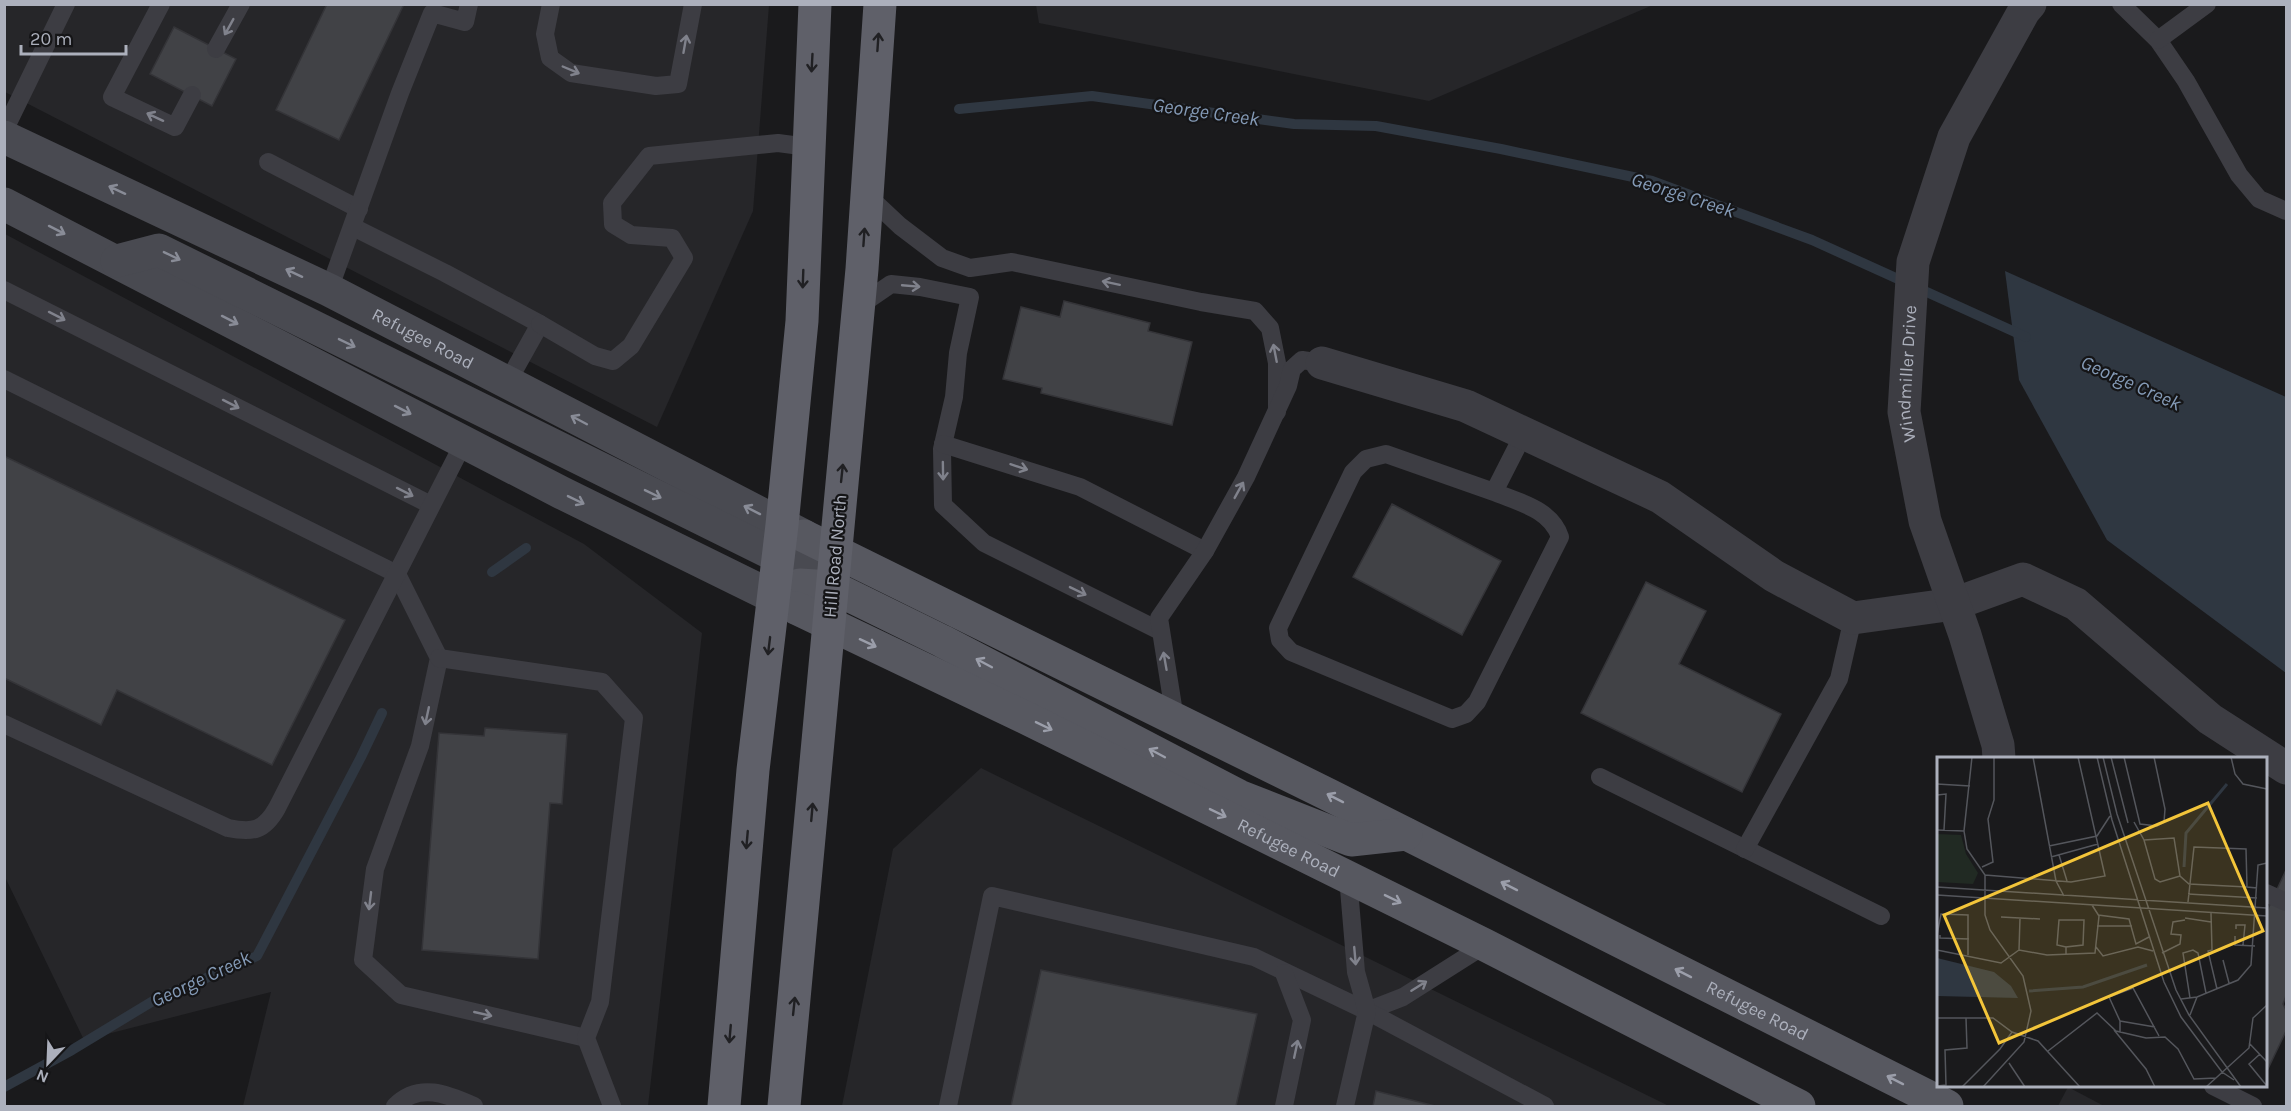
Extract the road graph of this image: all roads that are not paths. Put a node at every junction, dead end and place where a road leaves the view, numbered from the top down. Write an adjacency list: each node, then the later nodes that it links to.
1 (66, 4): 15 (lane)
2 (161, 4): 14 (lane, one-way to 2)
3 (241, 4): 13 (lane, one-way to 13)
4 (469, 4): 21 (lane)
5 (551, 4): 6 (lane, one-way to 6)
6 (693, 4)
7 (815, 4): 17 (highway, one-way to 17)
8 (880, 4): 19 (highway, Hill Road North, one-way to 8)
9 (2030, 4): 44 (street, Windmiller Drive)
10 (2121, 4): 12 (lane)
11 (2207, 4): 12 (lane)
12 (2158, 40): 22 (lane)
13 (216, 49)
14 (192, 95)
15 (4, 131)
16 (4, 137): 26 (main road, Refugee Road, one-way to 16)
17 (808, 147): 28 (lane); 38 (highway, one-way to 38)
18 (268, 162): 21 (lane)
19 (867, 195): 27 (highway, Hill Road North, one-way to 19); 32 (lane, one-way to 19)
20 (4, 204): 24 (main road, Refugee Road, one-way to 24)
21 (360, 209): 23 (lane)
22 (2286, 211)
23 (353, 227): 26 (lane); 28 (lane)
24 (117, 261): 34 (main road, Refugee Road, one-way to 34); 38 (main road, Refugee Road, one-way to 38)
25 (4, 290): 37 (lane, one-way to 37)
26 (329, 290): 31 (main road, Refugee Road)
27 (859, 306): 35 (lane, one-way to 35); 40 (highway, Hill Road North, one-way to 27)
28 (540, 324): 31 (lane)
29 (1322, 363): 32 (lane); 33 (street)
30 (4, 379): 41 (lane)
31 (507, 383): 38 (main road, Refugee Road, one-way to 31)
32 (1277, 411): 39 (lane, one-way to 32)
33 (1524, 433): 36 (lane); 45 (street)
34 (464, 442): 37 (lane); 43 (main road, Refugee Road, one-way to 43)
35 (943, 444): 39 (lane, one-way to 39); 47 (lane, one-way to 47)
36 (1494, 492): 36 (lane)
37 (431, 505): 41 (lane)
38 (788, 539): 40 (main road, Refugee Road); 43 (highway)
39 (1204, 550): 47 (lane)
40 (835, 552): 42 (highway, Hill Road North); 49 (main road, Refugee Road)
41 (397, 574): 48 (lane); 50 (lane)
42 (832, 587): 43 (main road, Refugee Road); 46 (highway, Hill Road North); 57 (main road, Refugee Road, one-way to 42)
43 (785, 603): 46 (main road, Refugee Road); 72 (highway, one-way to 72)
44 (1954, 604): 45 (street); 51 (street); 52 (street, Windmiller Drive)
45 (1853, 618): 58 (lane)
46 (829, 624): 59 (main road, Refugee Road, one-way to 59); 73 (highway, Hill Road North, one-way to 46)
47 (1160, 631): 49 (lane, one-way to 47)
48 (439, 658): 66 (lane); 66 (lane, one-way to 66)
49 (1175, 719): 57 (main road, Refugee Road, one-way to 49)
50 (4, 723)
51 (2236, 749): 53 (street)
52 (1999, 757)
53 (2257, 757)
54 (2267, 761): 55 (street)
55 (2286, 768)
56 (1600, 777): 58 (lane)
57 (1406, 834): 68 (main road, Refugee Road, one-way to 57)
58 (1745, 849): 62 (lane)
59 (1348, 877): 63 (main road, Refugee Road, one-way to 63); 65 (lane, one-way to 65)
60 (2267, 894): 61 (lane)
61 (2286, 902)
62 (1881, 916)
63 (1485, 945): 65 (lane, one-way to 63); 78 (main road, Refugee Road)
64 (1284, 973): 65 (lane); 74 (lane); 75 (lane, one-way to 64)
65 (1367, 1011): 76 (lane); 77 (lane)
66 (586, 1038): 71 (lane)
67 (2215, 1087): 79 (lane)
68 (1945, 1101)
69 (394, 1107): 70 (lane)
70 (474, 1107)
71 (612, 1107)
72 (724, 1107)
73 (784, 1107)
74 (948, 1107)
75 (1284, 1107)
76 (1345, 1107)
77 (1545, 1107)
78 (1799, 1107)
79 (2253, 1107)

